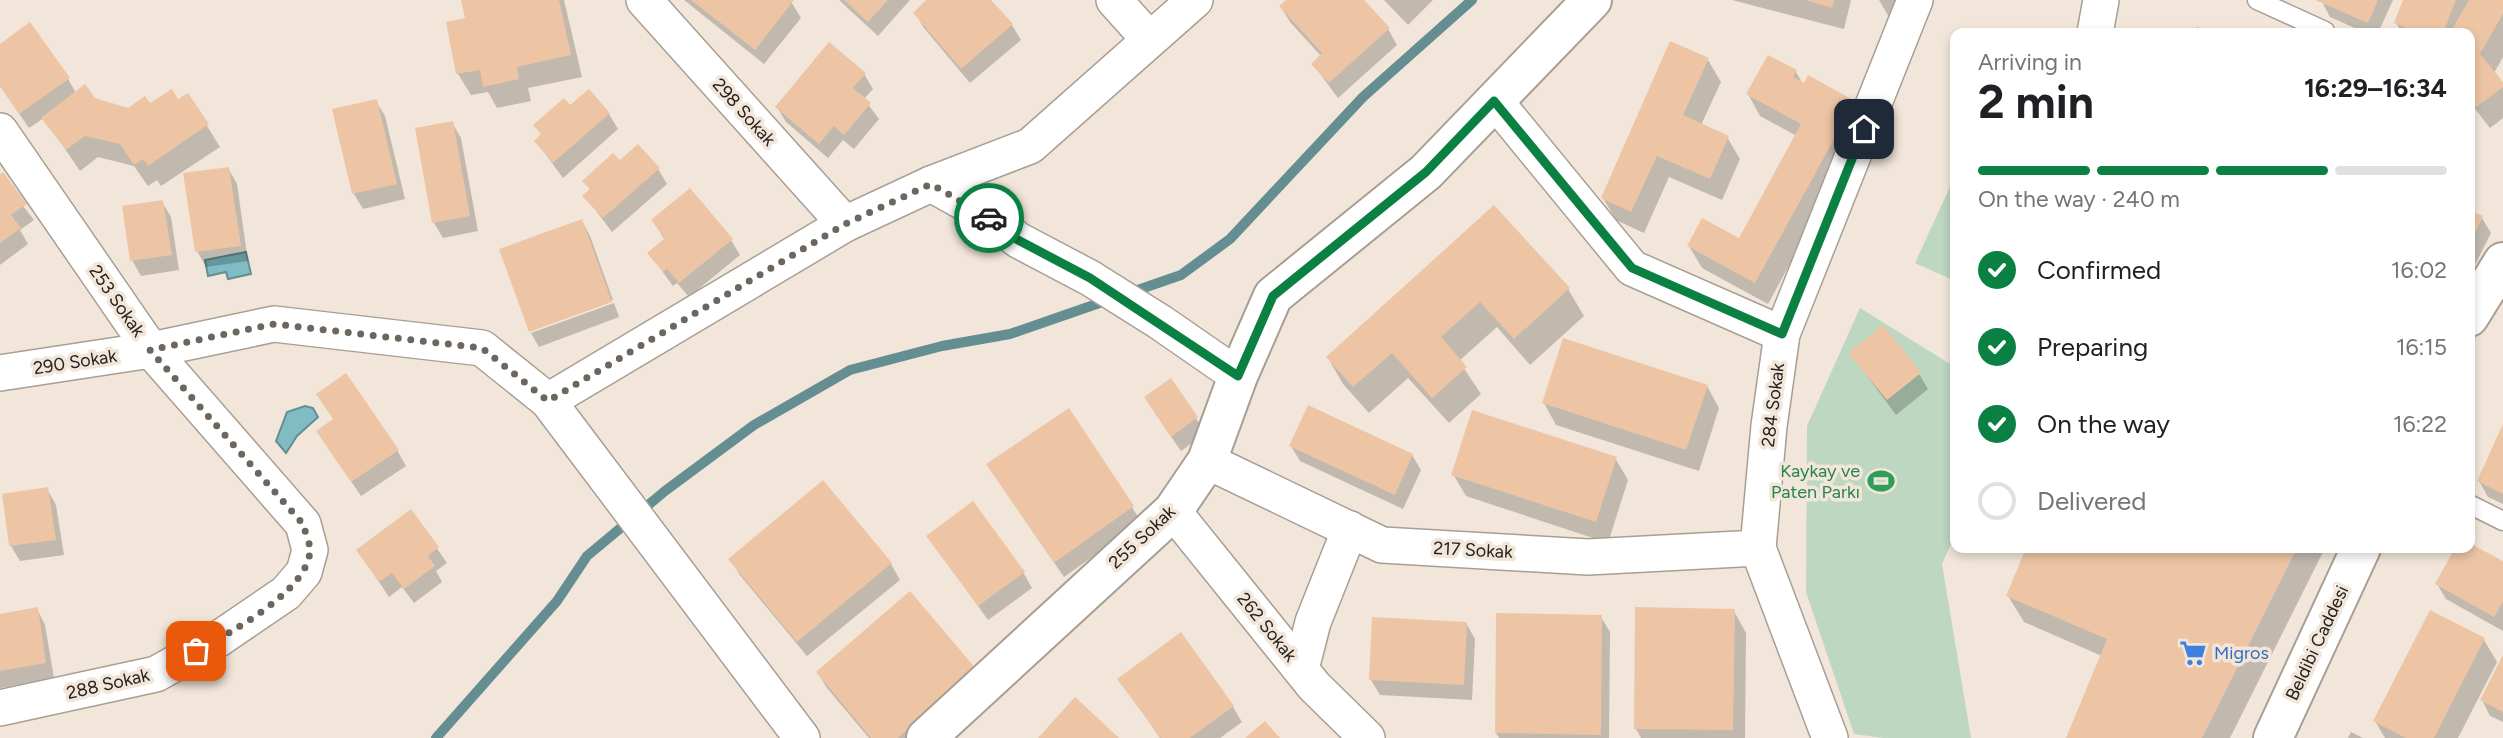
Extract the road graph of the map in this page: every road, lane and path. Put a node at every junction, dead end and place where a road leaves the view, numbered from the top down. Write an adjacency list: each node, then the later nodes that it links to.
1 (644, 0): 14 (street, 298 Sokak)
2 (1114, 0): 10 (street)
3 (1195, 0): 10 (street)
4 (1592, 0): 11 (street, 255 Sokak)
5 (1915, 0): 17 (street, 284 Sokak)
6 (2101, 0): 8 (street)
7 (2257, 0): 9 (lane)
8 (2096, 28)
9 (2316, 28)
10 (1148, 38): 13 (street)
11 (1494, 101): 17 (street); 20 (street, 255 Sokak)
12 (0, 131): 18 (street, 253 Sokak)
13 (931, 184): 14 (street); 20 (street)
14 (845, 224): 21 (street)
15 (2503, 262): 16 (street)
16 (2475, 307)
17 (1782, 334): 28 (street, 284 Sokak)
18 (150, 350): 19 (street, 290 Sokak); 21 (street, 290 Sokak); 26 (street, 253 Sokak)
19 (0, 373)
20 (1238, 376): 22 (street, 255 Sokak)
21 (548, 401): 32 (street, 290 Sokak)
22 (1207, 461): 24 (street, 255 Sokak); 27 (street, 217 Sokak)
23 (2475, 506): 25 (lane)
24 (1173, 511): 30 (street, 262 Sokak); 33 (street, 255 Sokak)
25 (2503, 521)
26 (303, 524): 31 (street, 288 Sokak)
27 (1350, 529): 28 (street, 217 Sokak); 30 (street)
28 (1758, 548): 35 (street, 284 Sokak)
29 (2359, 553): 36 (street, Beldibi Caddesi)
30 (1301, 669): 34 (street, 262 Sokak)
31 (0, 708)
32 (802, 738)
33 (926, 738)
34 (1367, 738)
35 (1830, 738)
36 (2273, 738)

